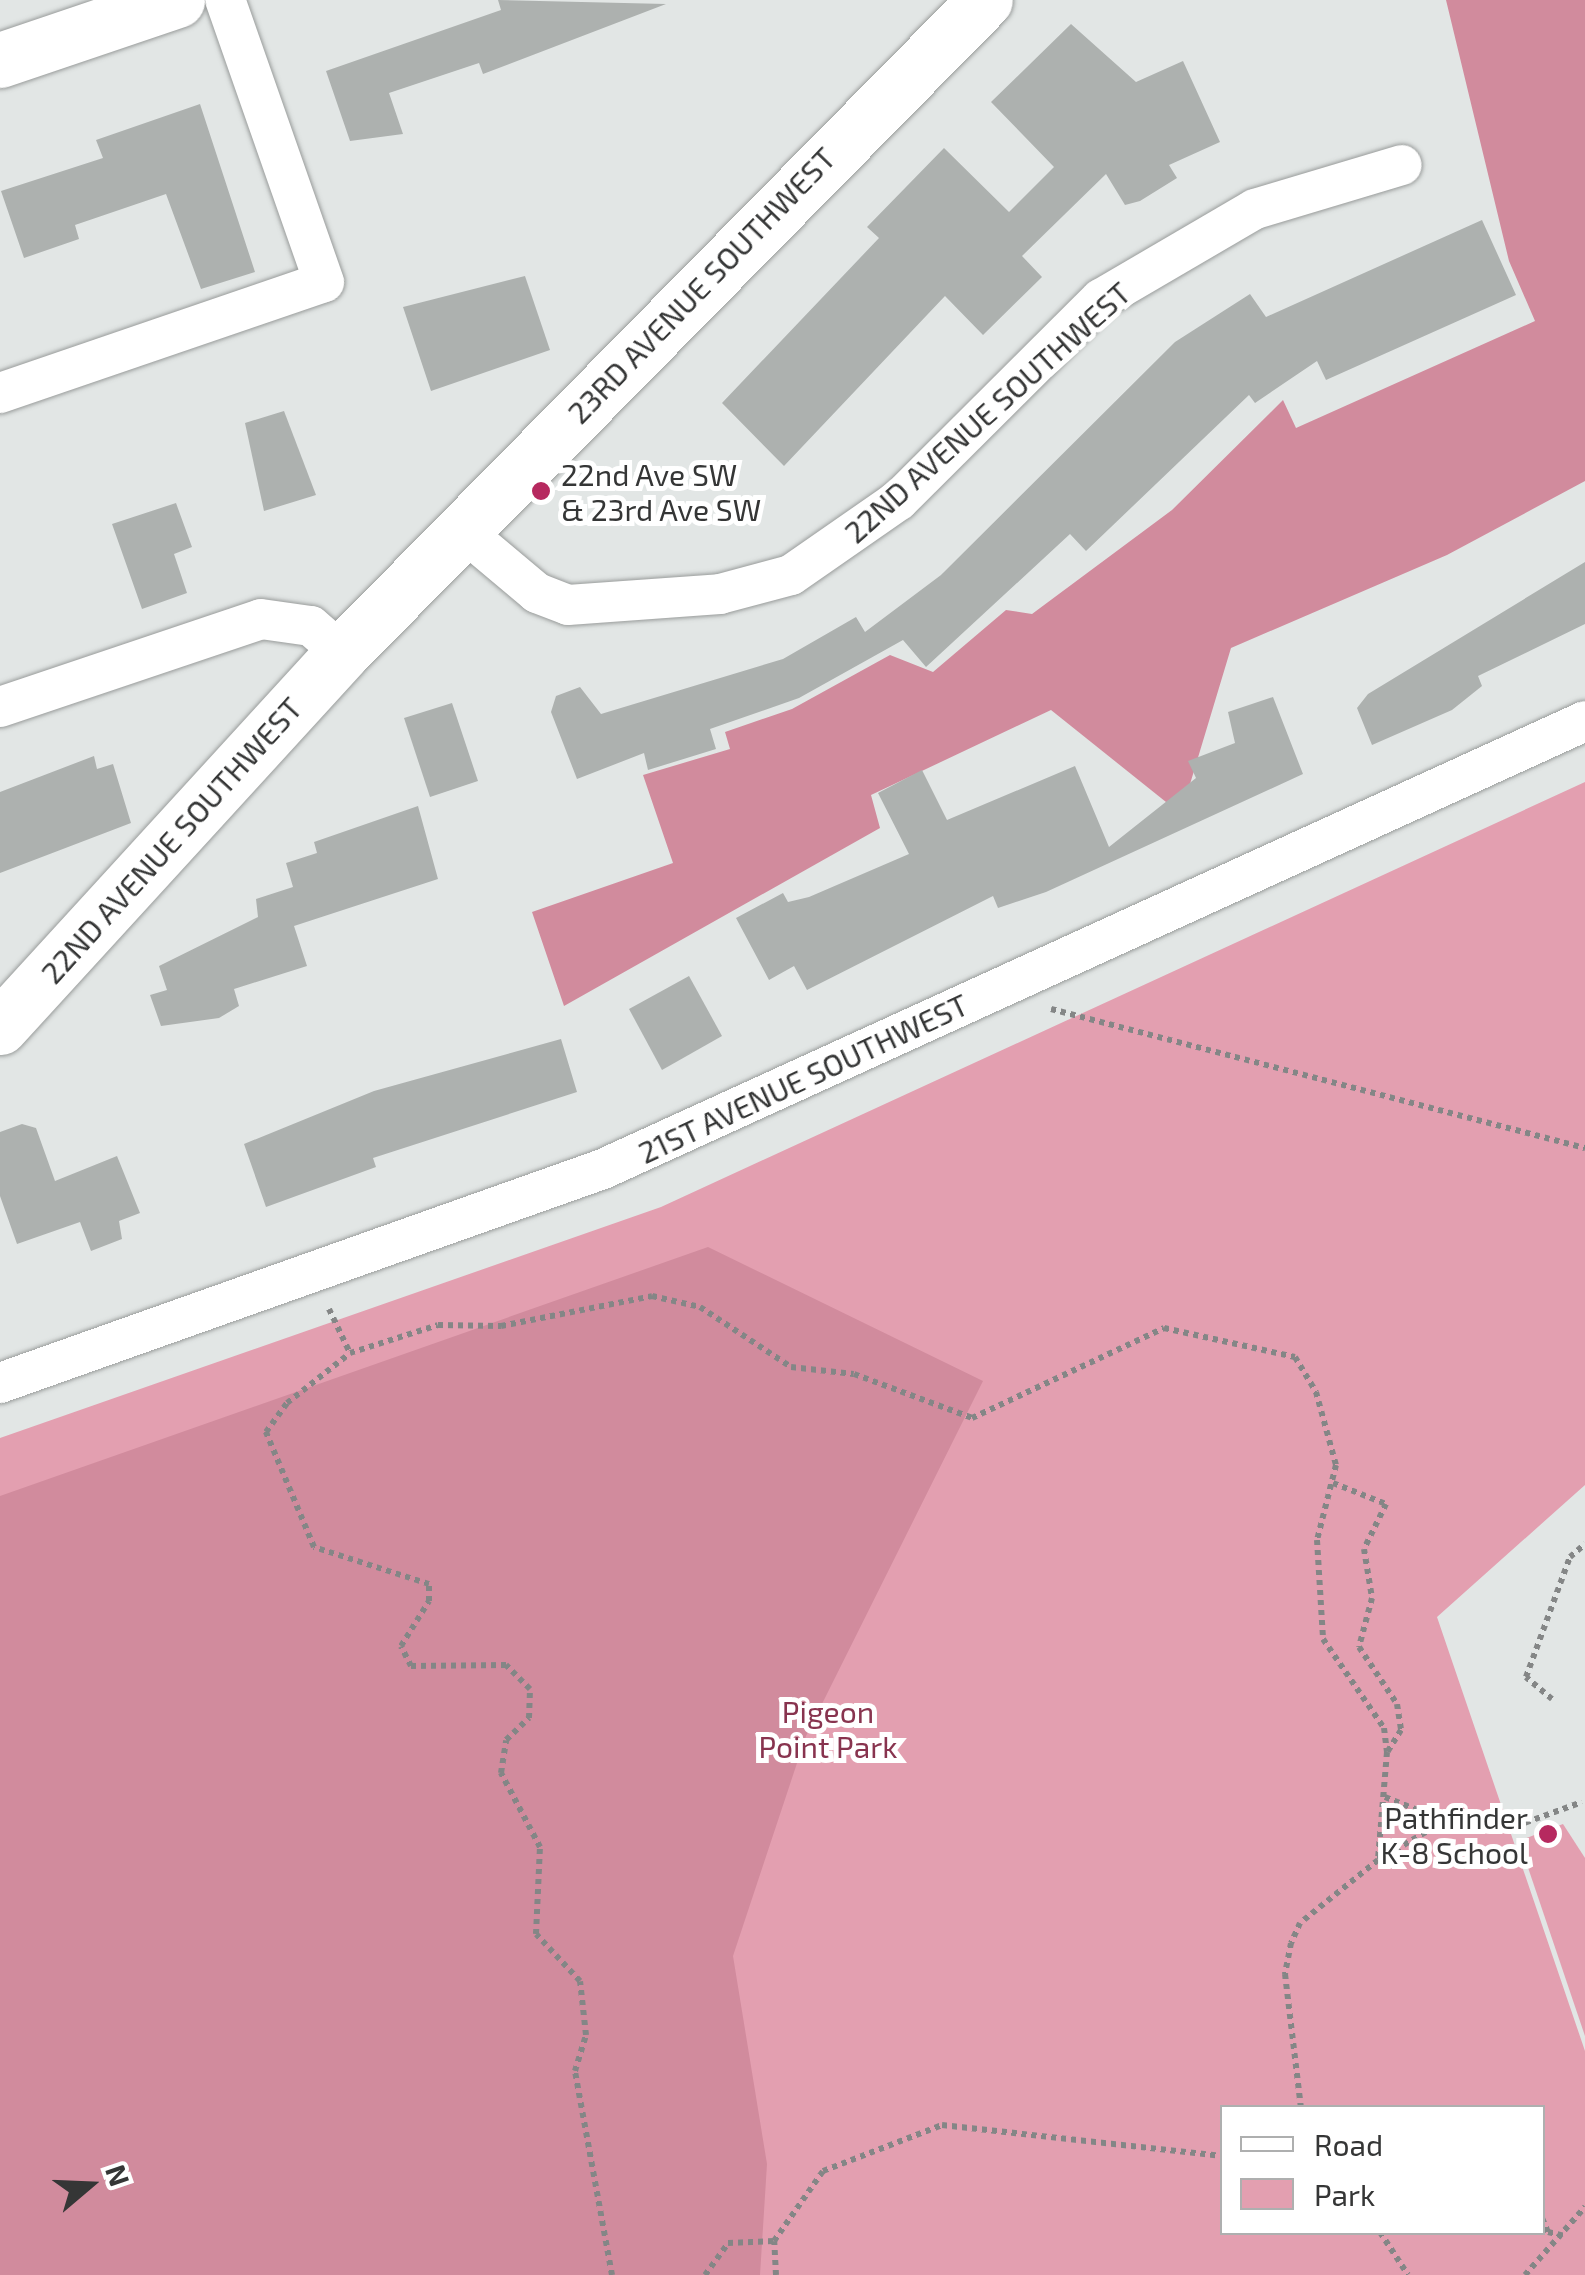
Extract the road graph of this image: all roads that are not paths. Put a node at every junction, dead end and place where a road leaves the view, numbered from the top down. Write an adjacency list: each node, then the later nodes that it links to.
1 (176, 0): 4 (street)
2 (226, 0): 6 (street)
3 (985, 0): 7 (street, 23RD AVENUE SOUTHWEST)
4 (0, 60)
5 (1402, 164): 7 (street, 22ND AVENUE SOUTHWEST)
6 (0, 394)
7 (462, 530): 8 (street, 23RD AVENUE SOUTHWEST)
8 (342, 654): 9 (street); 11 (street, 22ND AVENUE SOUTHWEST)
9 (0, 706)
10 (1585, 721): 12 (street, 21ST AVENUE SOUTHWEST)
11 (0, 1028)
12 (0, 1384)

